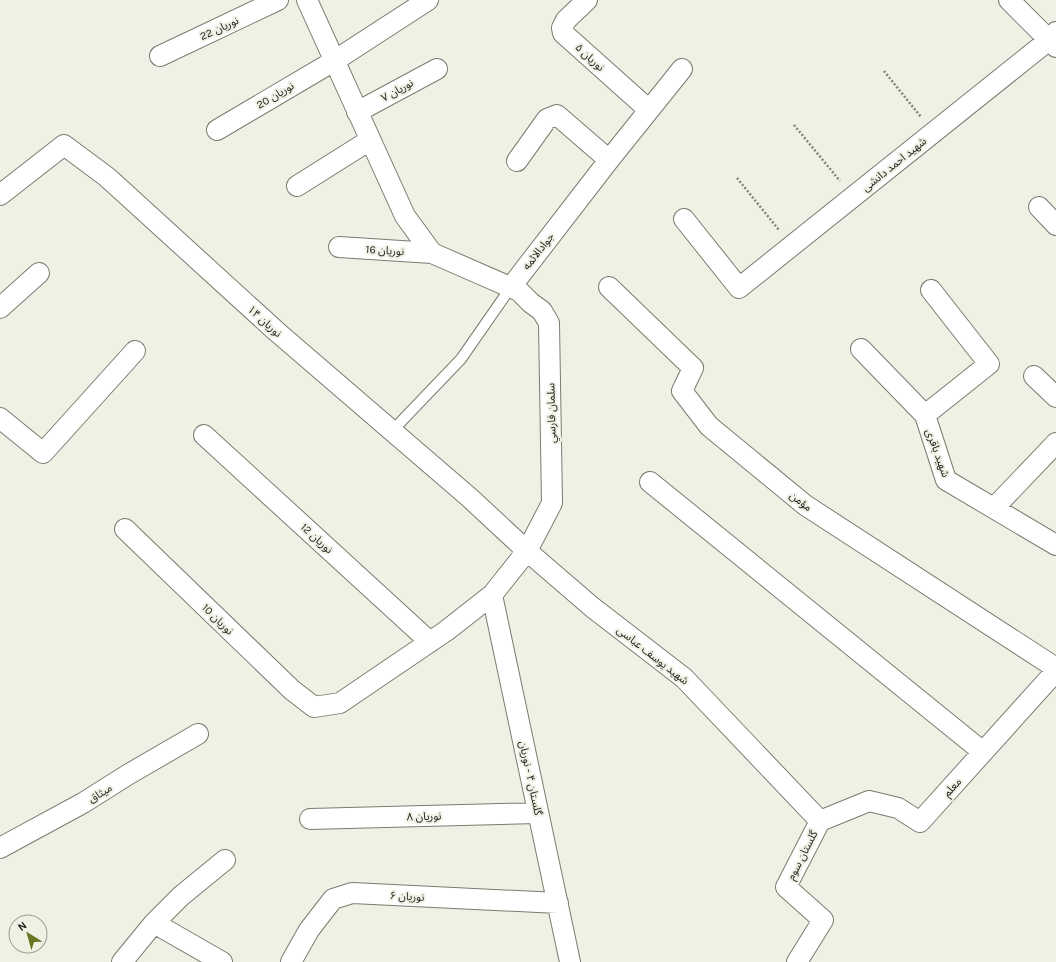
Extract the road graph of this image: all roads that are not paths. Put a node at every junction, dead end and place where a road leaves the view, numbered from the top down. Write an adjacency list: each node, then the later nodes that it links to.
1 (278, 0): 7 (street, نوریان 22)
2 (307, 0): 8 (street)
3 (428, 0): 8 (street, نوریان 20)
4 (587, 0): 11 (street, نوریان ۵)
5 (1009, 0): 6 (street)
6 (1054, 40): 20 (street, شهید احمد دانشی)
7 (160, 56)
8 (334, 61): 12 (street); 13 (street, نوریان 20)
9 (437, 68): 12 (street, نوریان ۷)
10 (682, 69): 11 (street, جوادالائمه)
11 (649, 110): 16 (street, جوادالائمه)
12 (357, 112): 14 (street)
13 (217, 130)
14 (370, 140): 17 (street); 23 (street)
15 (517, 160): 16 (street)
16 (609, 160): 25 (street, جوادالائمه)
17 (297, 186)
18 (0, 195): 35 (street, نوریان ۱۴)
19 (1039, 207): 21 (street)
20 (684, 219)
21 (1056, 225)
22 (339, 247): 23 (street, نوریان 16)
23 (432, 253): 25 (street, سلمان فارسي)
24 (39, 273): 28 (street)
25 (510, 287): 35 (lane, جوادالائمه); 42 (street, سلمان فارسي)
26 (609, 287): 45 (street, مؤمن)
27 (931, 290): 33 (street)
28 (0, 308)
29 (861, 349): 33 (street, شهید باقری)
30 (135, 351): 34 (street)
31 (1034, 376): 32 (street)
32 (1056, 397)
33 (925, 414): 39 (street, شهید باقری)
34 (0, 418)
35 (392, 431): 42 (street, نوریان ۱۴)
36 (204, 435): 44 (street, نوریان 12)
37 (1056, 443): 39 (street)
38 (650, 482): 48 (street)
39 (994, 508): 41 (street, شهید باقری)
40 (124, 528): 46 (street, نوریان 10)
41 (1056, 545)
42 (527, 551): 43 (street, سلمان فارسي); 51 (street, شهید یوسف عباسی)
43 (492, 595): 44 (street, سلمان فارسي); 49 (street, گلستان ۴ - نوریان)
44 (430, 642): 46 (street, سلمان فارسي)
45 (1056, 670): 48 (street, معلم)
46 (314, 706)
47 (198, 734): 52 (street, ميثاق)
48 (983, 752): 51 (street, معلم)
49 (538, 813): 50 (street, نوریان ۸); 54 (street, گلستان ۴ - نوریان)
50 (310, 819)
51 (820, 821): 60 (street, گلستان سوم)
52 (0, 848)
53 (225, 860): 55 (street)
54 (558, 903): 58 (street, نوریان ۶); 59 (street, گلستان ۴ - نوریان)
55 (154, 923): 56 (street); 57 (street)
56 (122, 962)
57 (222, 962)
58 (291, 962)
59 (570, 962)
60 (797, 962)

